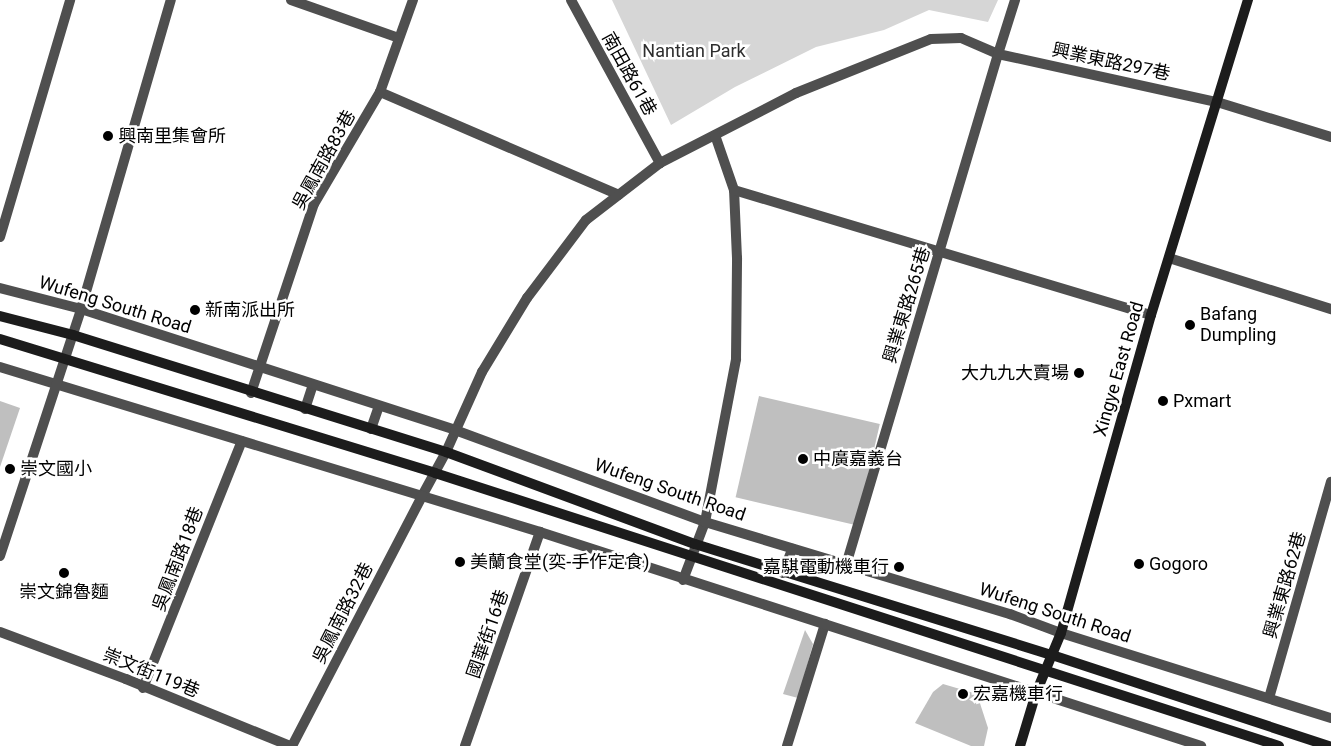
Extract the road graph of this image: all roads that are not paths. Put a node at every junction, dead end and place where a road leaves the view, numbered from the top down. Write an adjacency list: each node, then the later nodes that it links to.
1 (70, 0): 17 (street)
2 (171, 0): 21 (street)
3 (290, 0): 8 (street)
4 (413, 0): 8 (street, 吳鳳南路83巷)
5 (570, 0): 14 (street, 南田路61巷)
6 (1015, 0): 9 (street, 興業東路265巷)
7 (1248, 0): 11 (street, Xingye East Road)
8 (400, 38): 10 (street, 吳鳳南路83巷)
9 (998, 54): 11 (street, 興業東路297巷); 12 (street, 興業東路297巷); 18 (street, 興業東路265巷)
10 (380, 92): 16 (street); 29 (street, 吳鳳南路83巷)
11 (1217, 102): 13 (street, 興業東路297巷); 19 (street, Xingye East Road)
12 (715, 135): 14 (street, 興業東路297巷); 15 (street)
13 (1331, 136)
14 (660, 163): 16 (street, 吳鳳南路32巷)
15 (734, 190): 18 (street); 42 (street)
16 (618, 195): 36 (street, 吳鳳南路32巷)
17 (0, 237)
18 (941, 250): 23 (street); 48 (street, 興業東路265巷)
19 (1169, 258): 22 (street); 23 (street, Xingye East Road)
20 (0, 288): 21 (street, Wufeng South Road)
21 (81, 309): 25 (street); 29 (street, Wufeng South Road)
22 (1331, 309)
23 (1151, 315): 53 (street, Xingye East Road)
24 (0, 316): 25 (street)
25 (73, 336): 27 (street); 32 (street)
26 (0, 339): 27 (street)
27 (65, 358): 30 (street); 39 (street)
28 (0, 368): 30 (street)
29 (260, 368): 31 (street, Wufeng South Road); 32 (street, 吳鳳南路83巷)
30 (57, 383): 37 (street); 46 (street)
31 (313, 385): 33 (street, Wufeng South Road); 34 (street)
32 (251, 393): 34 (street)
33 (379, 406): 35 (street); 36 (street, Wufeng South Road)
34 (305, 409): 35 (street)
35 (371, 429): 38 (street)
36 (455, 430): 38 (street, 吳鳳南路32巷); 42 (street, Wufeng South Road)
37 (242, 441): 41 (street); 56 (street, 吳鳳南路18巷)
38 (446, 452): 39 (street, 吳鳳南路32巷); 44 (street)
39 (435, 473): 41 (street, 吳鳳南路32巷); 47 (street)
40 (1331, 482): 58 (street, 興業東路62巷)
41 (422, 496): 43 (street); 60 (street, 吳鳳南路32巷)
42 (705, 522): 44 (street); 45 (street, Wufeng South Road)
43 (540, 532): 50 (street); 61 (street, 國華街16巷)
44 (695, 544): 47 (street); 49 (street)
45 (792, 549): 48 (street, Wufeng South Road); 49 (street)
46 (0, 556)
47 (691, 557): 50 (street); 55 (street)
48 (846, 565): 53 (street, Wufeng South Road)
49 (783, 573): 54 (street)
50 (684, 580): 51 (street)
51 (825, 624): 57 (street); 62 (street)
52 (0, 632): 56 (street, 崇文街119巷)
53 (1061, 633): 54 (street, Xingye East Road); 58 (street, Wufeng South Road)
54 (1052, 655): 55 (street, Xingye East Road); 66 (street)
55 (1046, 670): 57 (street, Xingye East Road); 65 (street)
56 (143, 688): 60 (street, 崇文街119巷)
57 (1036, 693): 63 (street, Xingye East Road); 64 (street)
58 (1269, 698): 59 (street, Wufeng South Road)
59 (1331, 718)
60 (291, 746)
61 (465, 746)
62 (787, 746)
63 (1020, 746)
64 (1201, 746)
65 (1279, 746)
66 (1329, 746)

